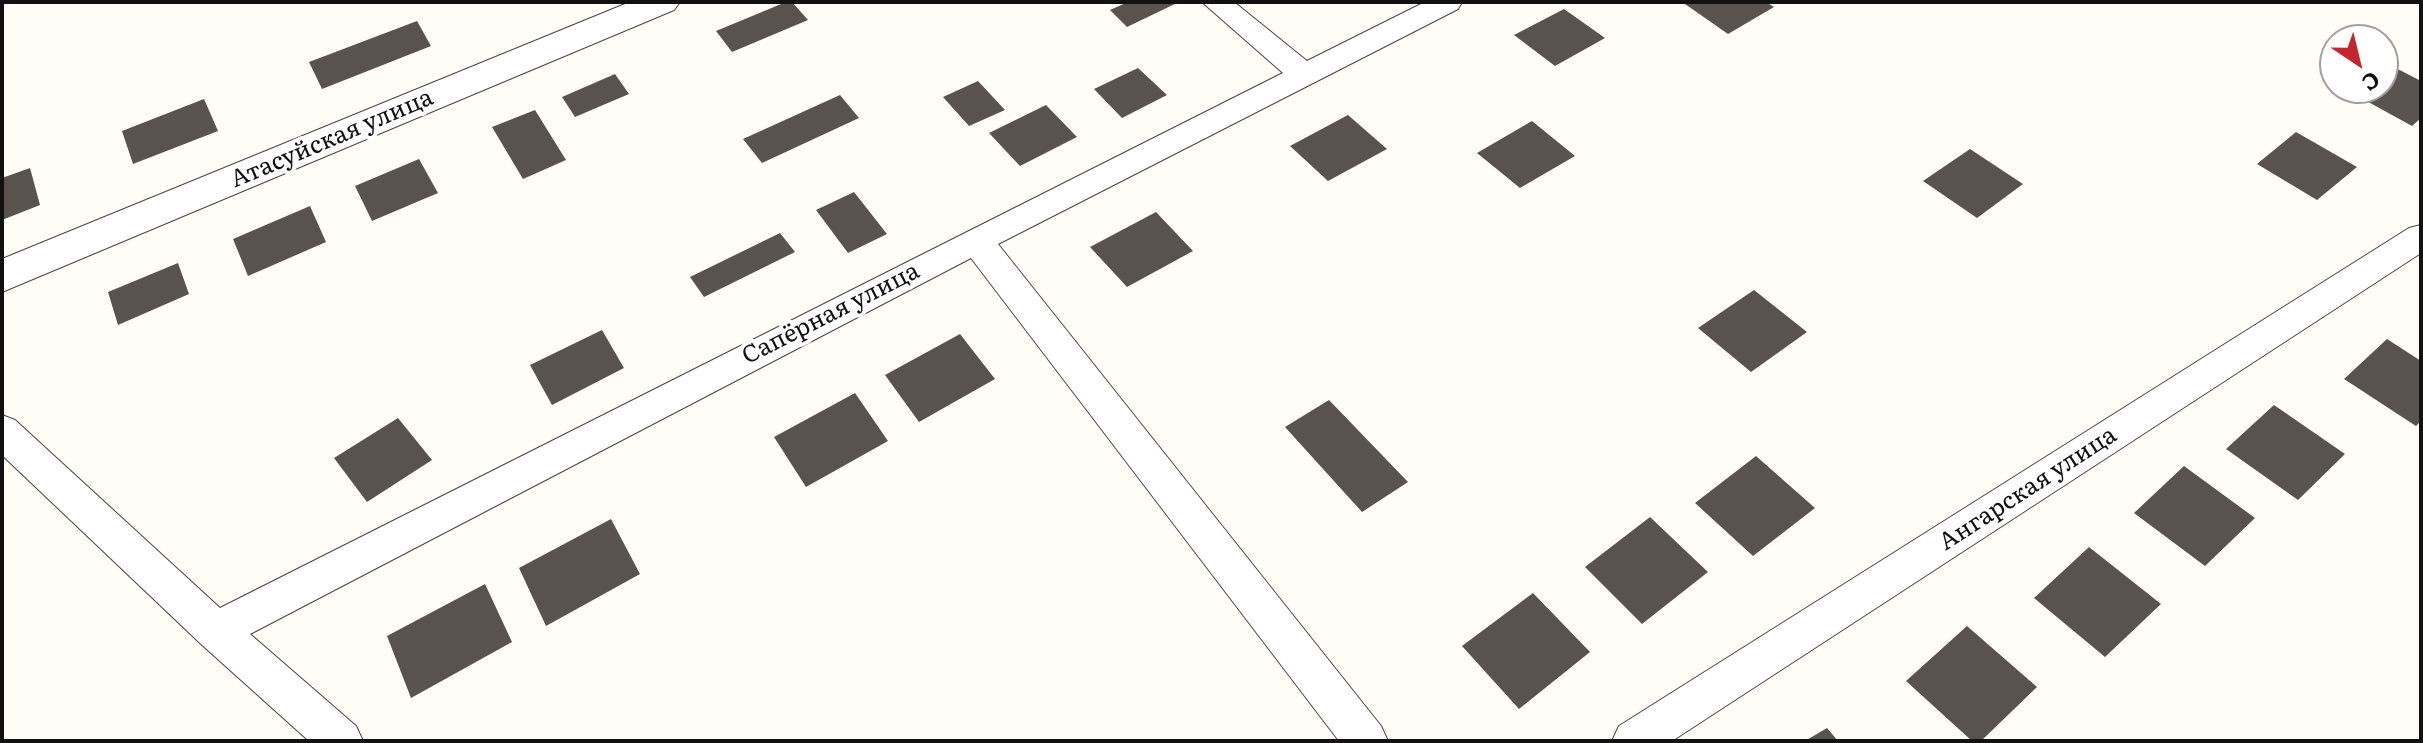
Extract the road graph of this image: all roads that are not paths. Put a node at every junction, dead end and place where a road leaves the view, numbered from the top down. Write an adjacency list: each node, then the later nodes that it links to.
1 (662, 2): 7 (street, Атасуйская улица)
2 (1216, 2): 4 (street)
3 (1448, 2): 4 (street, Сапёрная улица)
4 (1304, 74): 6 (street, Сапёрная улица)
5 (2421, 237): 12 (street, Ангарская улица)
6 (976, 240): 9 (street, Сапёрная улица); 11 (street)
7 (2, 276)
8 (2, 431): 9 (street)
9 (216, 631): 10 (street)
10 (341, 741)
11 (1366, 741)
12 (1634, 741)

